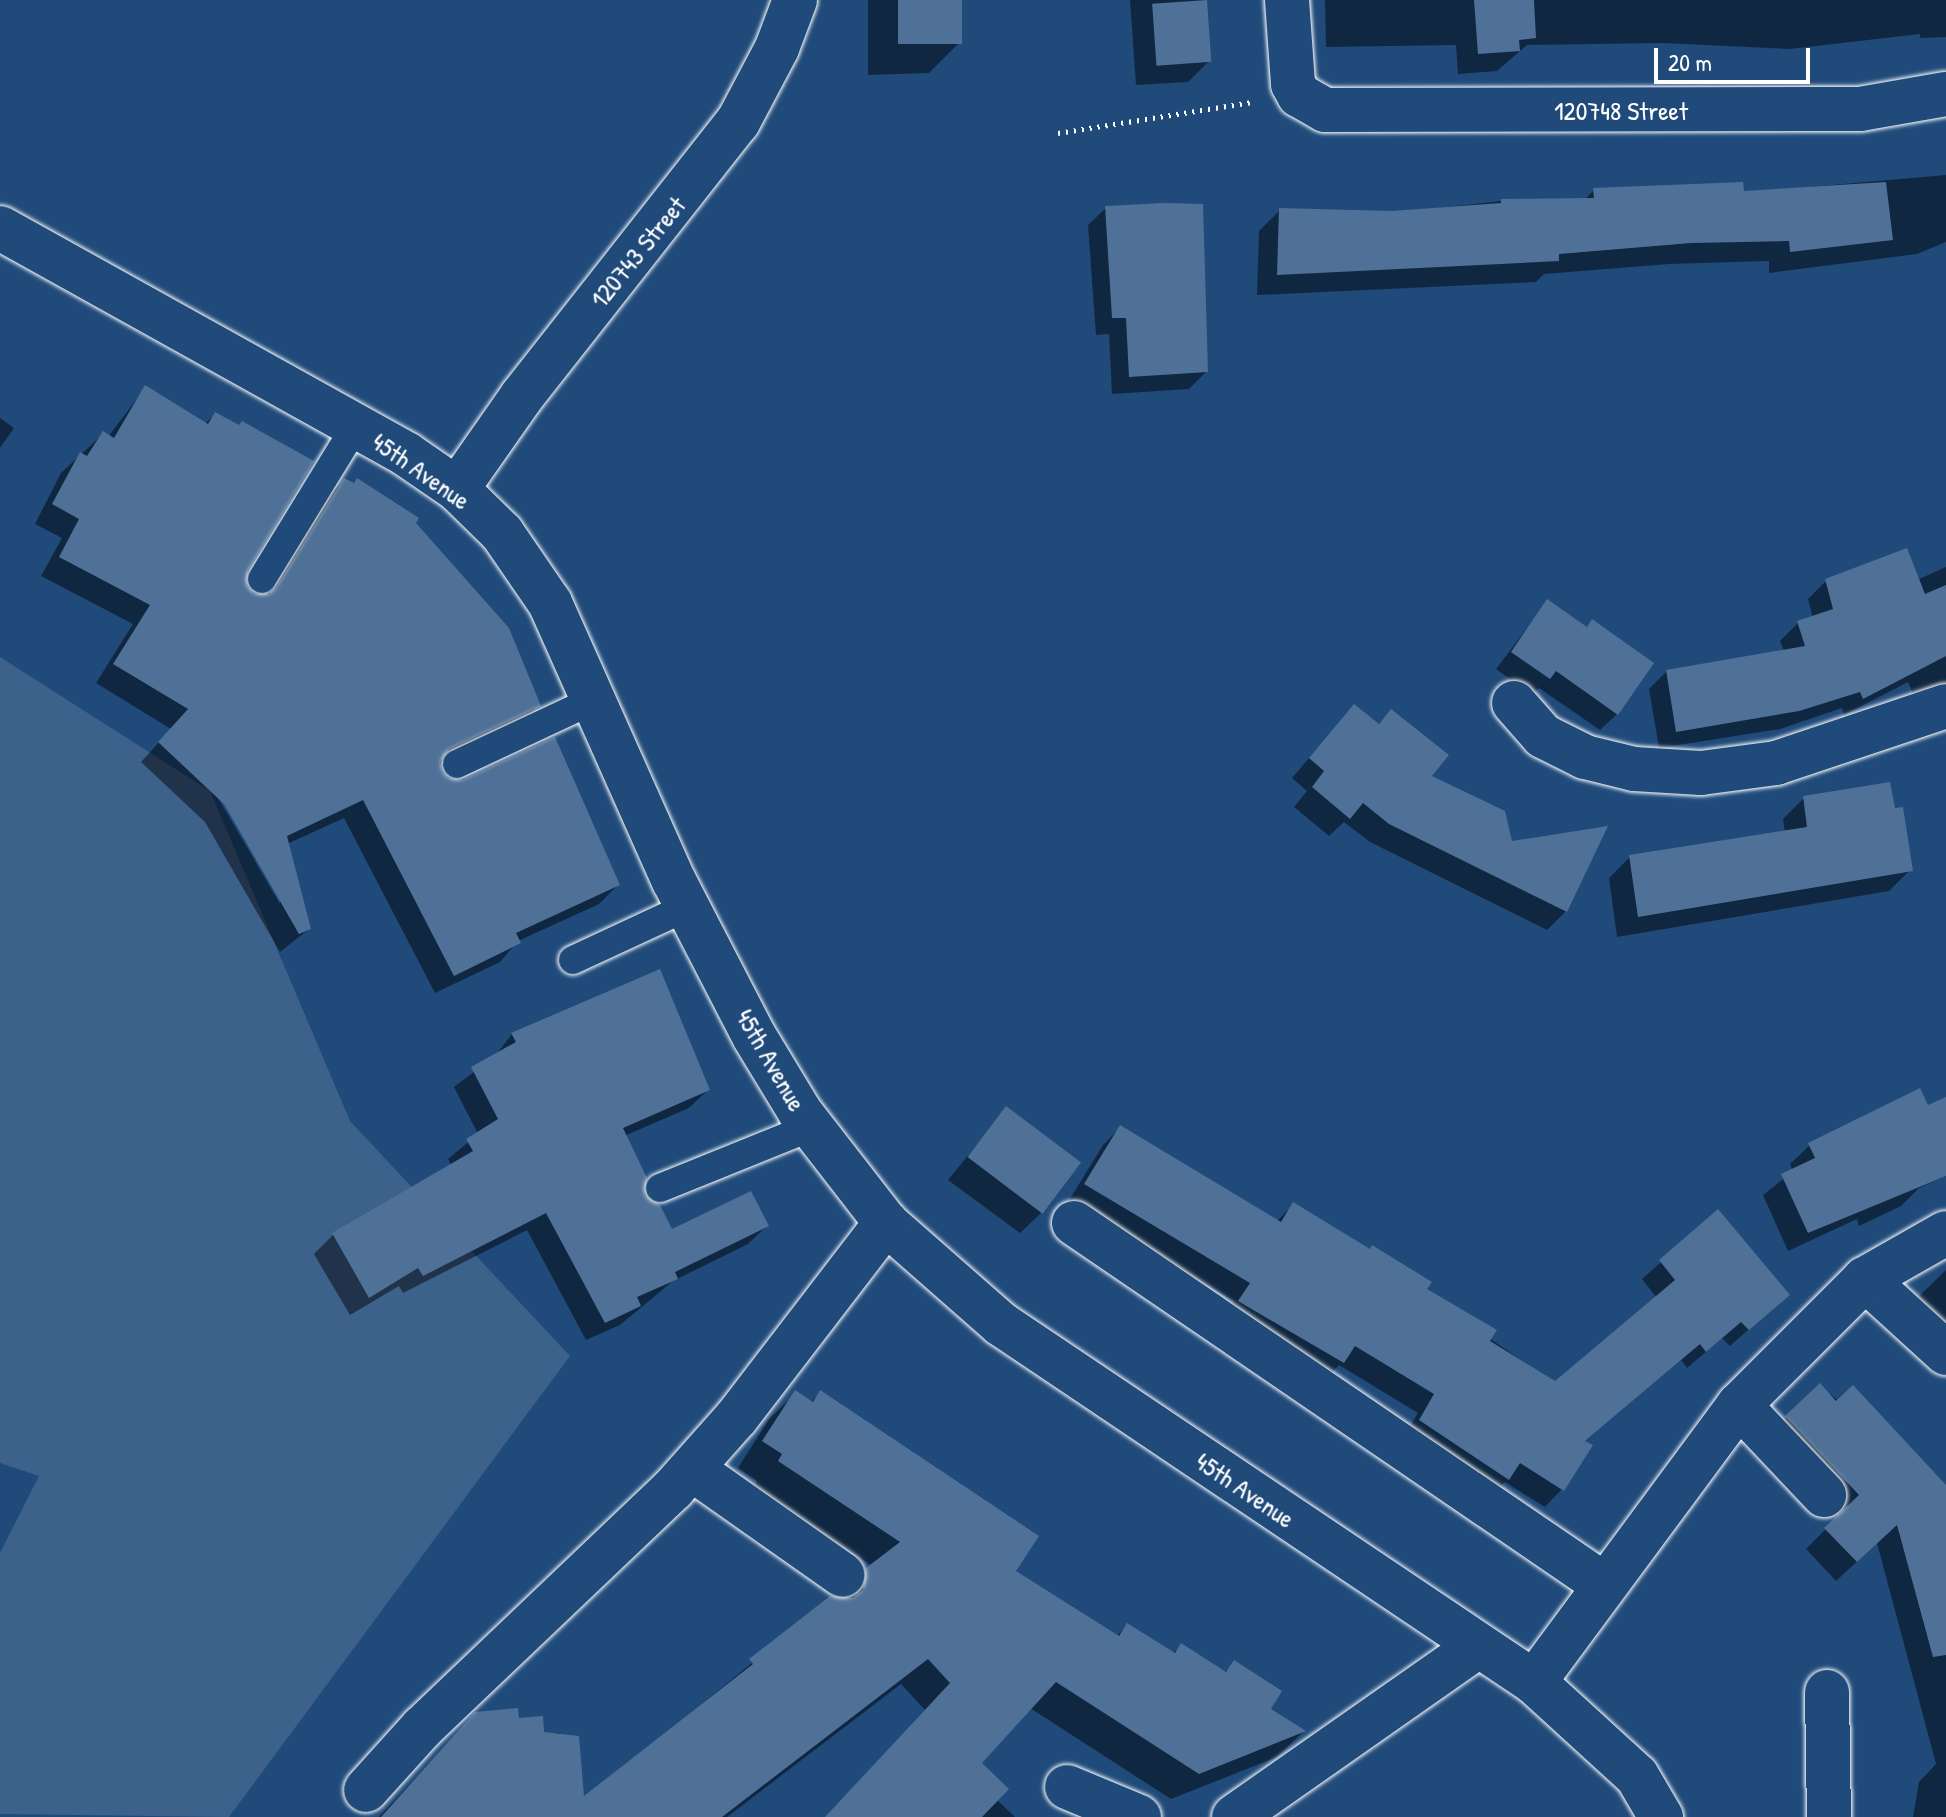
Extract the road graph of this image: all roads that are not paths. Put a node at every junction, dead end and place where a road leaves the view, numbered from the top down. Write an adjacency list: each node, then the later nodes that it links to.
1 (795, 0): 6 (street, 120743 Street)
2 (1287, 0): 3 (street, 120748 Street)
3 (1946, 94)
4 (0, 228): 5 (street, 45th Avenue)
5 (355, 427): 6 (street, 45th Avenue); 7 (lane)
6 (457, 489): 8 (street, 45th Avenue)
7 (262, 579)
8 (596, 699): 11 (lane); 12 (street, 45th Avenue)
9 (1514, 703): 10 (street)
10 (1946, 706)
11 (457, 764)
12 (687, 907): 13 (lane); 14 (street, 45th Avenue)
13 (573, 960)
14 (811, 1127): 15 (lane); 16 (street, 45th Avenue)
15 (660, 1188)
16 (886, 1223): 22 (street); 26 (street, 45th Avenue)
17 (1074, 1223): 25 (street)
18 (1946, 1233): 19 (street)
19 (1865, 1279): 20 (street); 21 (street)
20 (1946, 1353)
21 (1739, 1405): 23 (street); 25 (street)
22 (692, 1469): 24 (street); 30 (street)
23 (1824, 1495)
24 (843, 1575)
25 (1603, 1584): 27 (street)
26 (1477, 1647): 27 (street, 45th Avenue); 32 (street)
27 (1534, 1682): 33 (street, 45th Avenue)
28 (1827, 1692): 34 (street)
29 (1067, 1787): 31 (street)
30 (366, 1790)
31 (1139, 1817)
32 (1234, 1817)
33 (1661, 1817)
34 (1829, 1817)

